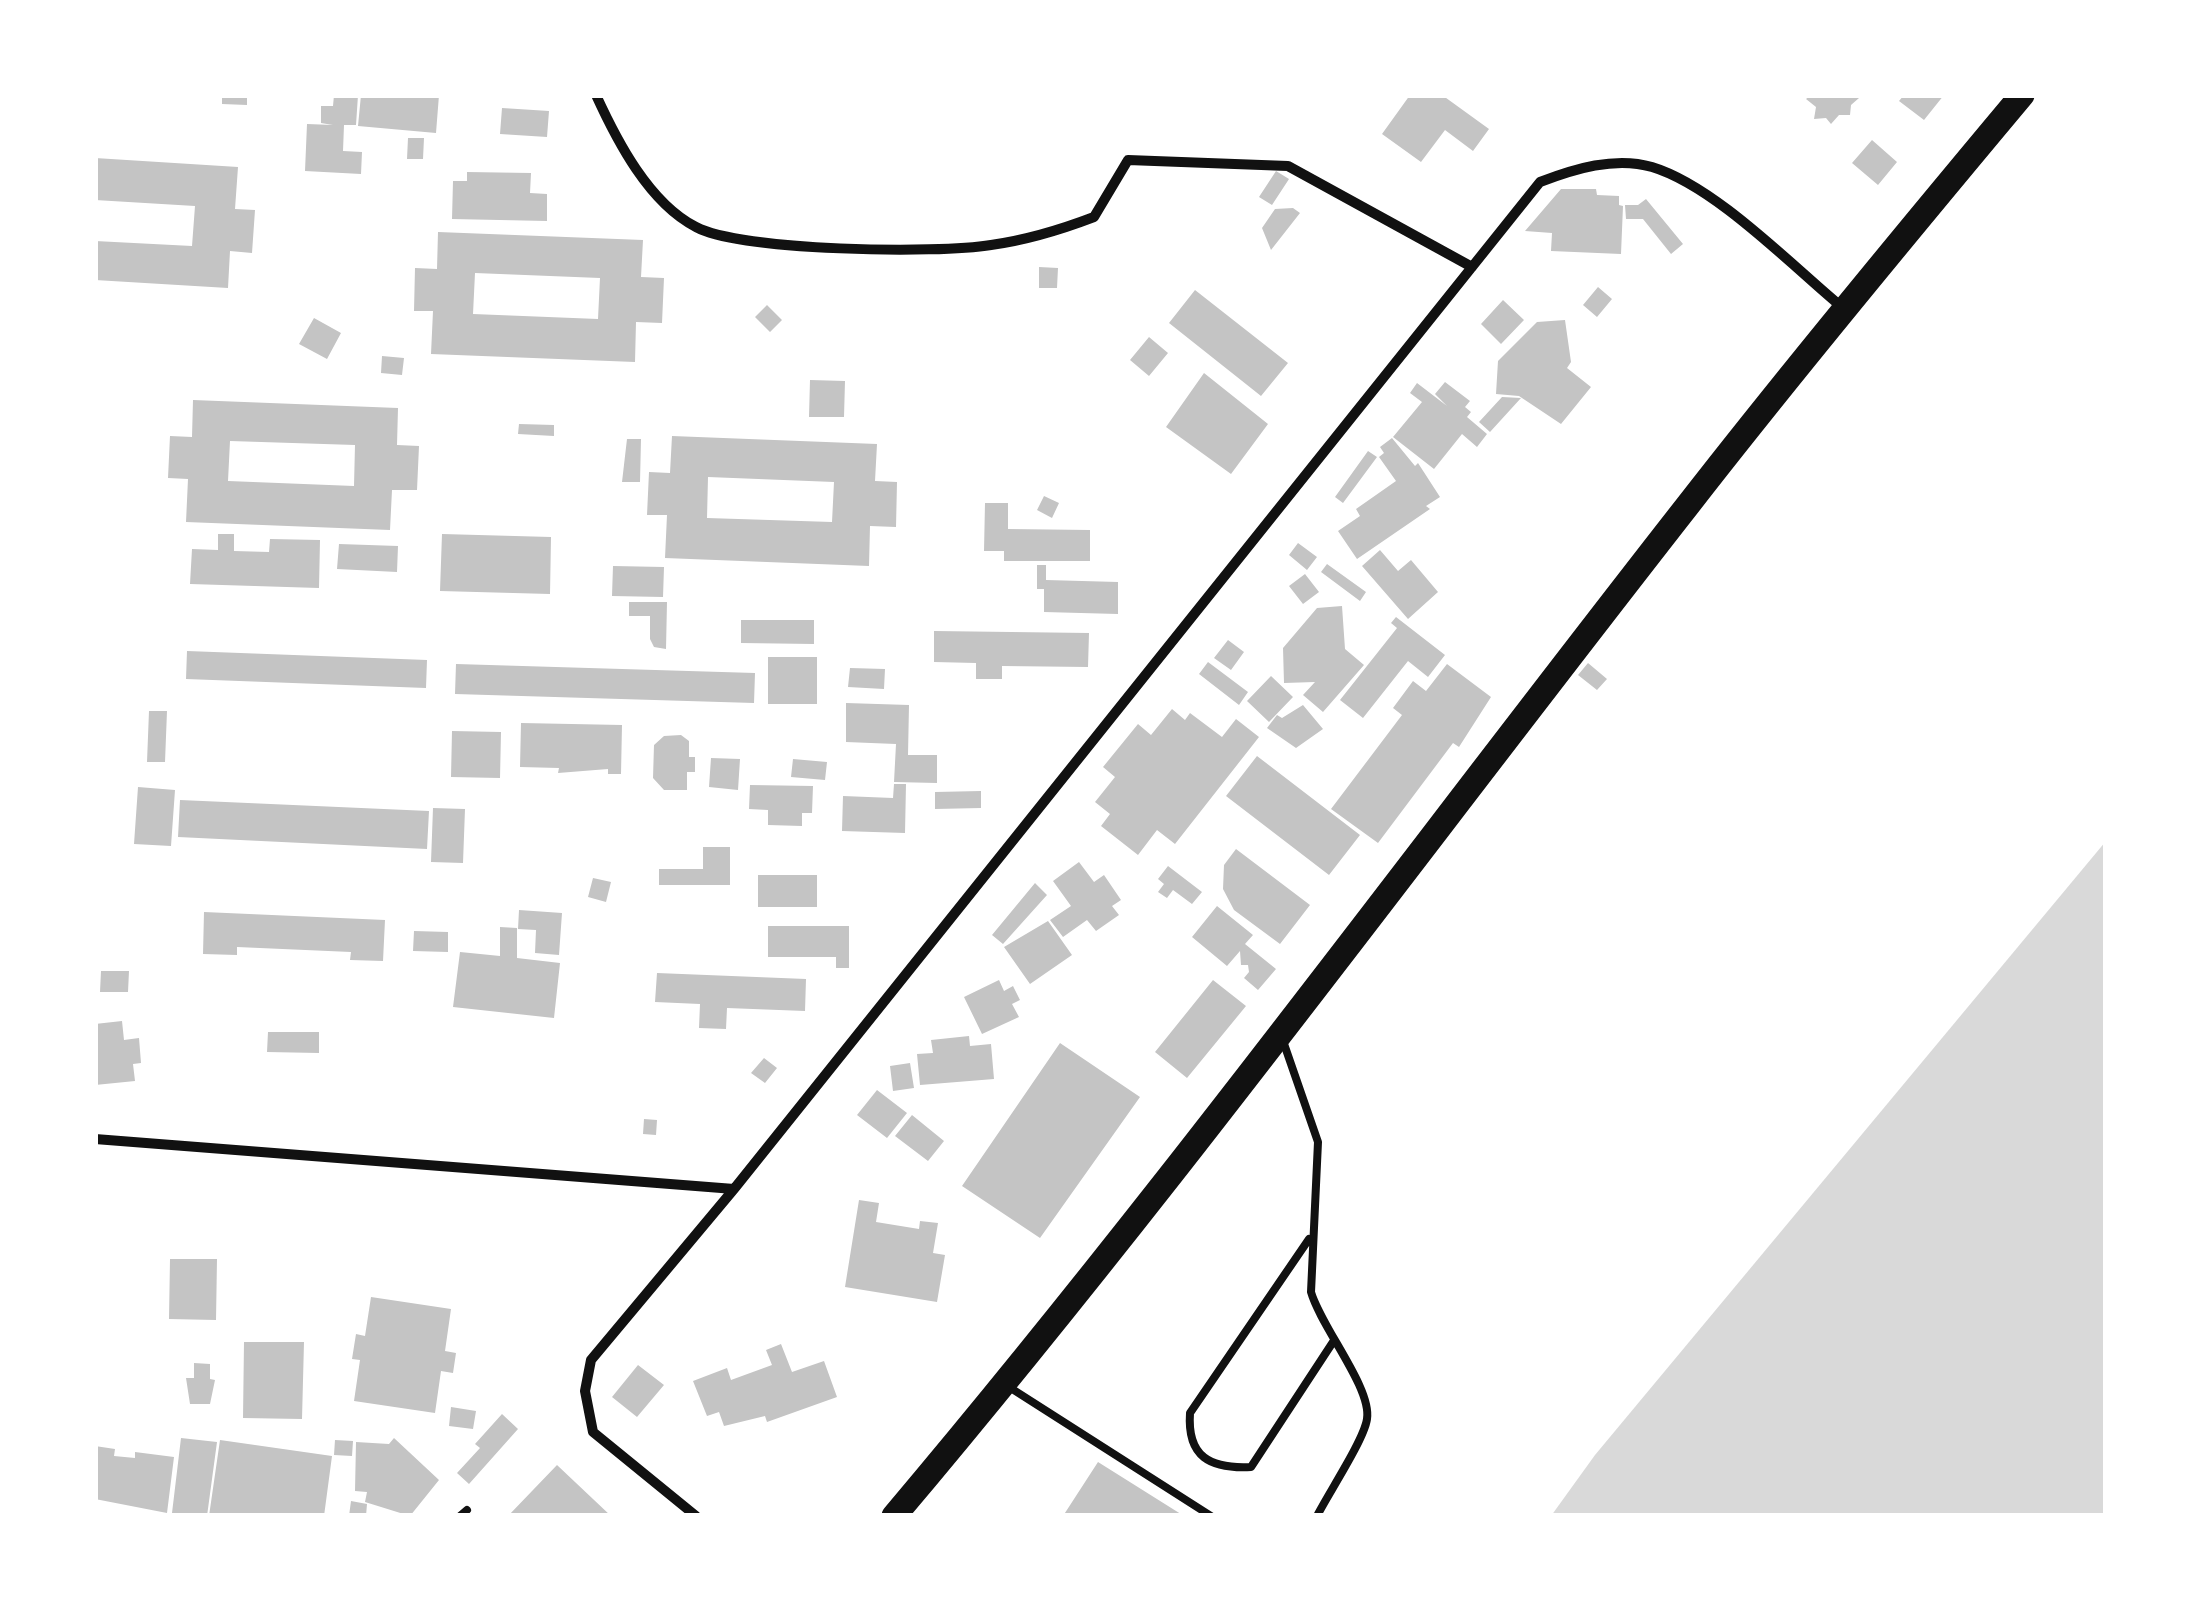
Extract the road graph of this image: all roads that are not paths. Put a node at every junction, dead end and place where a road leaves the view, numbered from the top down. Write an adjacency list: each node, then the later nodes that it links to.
1 (596, 95): 3 (street)
2 (2022, 95): 4 (main road)
3 (1472, 267): 4 (street); 7 (street)
4 (1844, 309): 5 (main road)
5 (1282, 1037): 8 (lane); 10 (main road)
6 (95, 1139): 7 (street)
7 (734, 1189): 11 (street)
8 (1312, 1235): 9 (lane); 9 (lane)
9 (1333, 1342): 14 (lane)
10 (1006, 1384): 12 (main road); 13 (lane)
11 (696, 1516)
12 (894, 1516)
13 (1211, 1516)
14 (1317, 1516)

